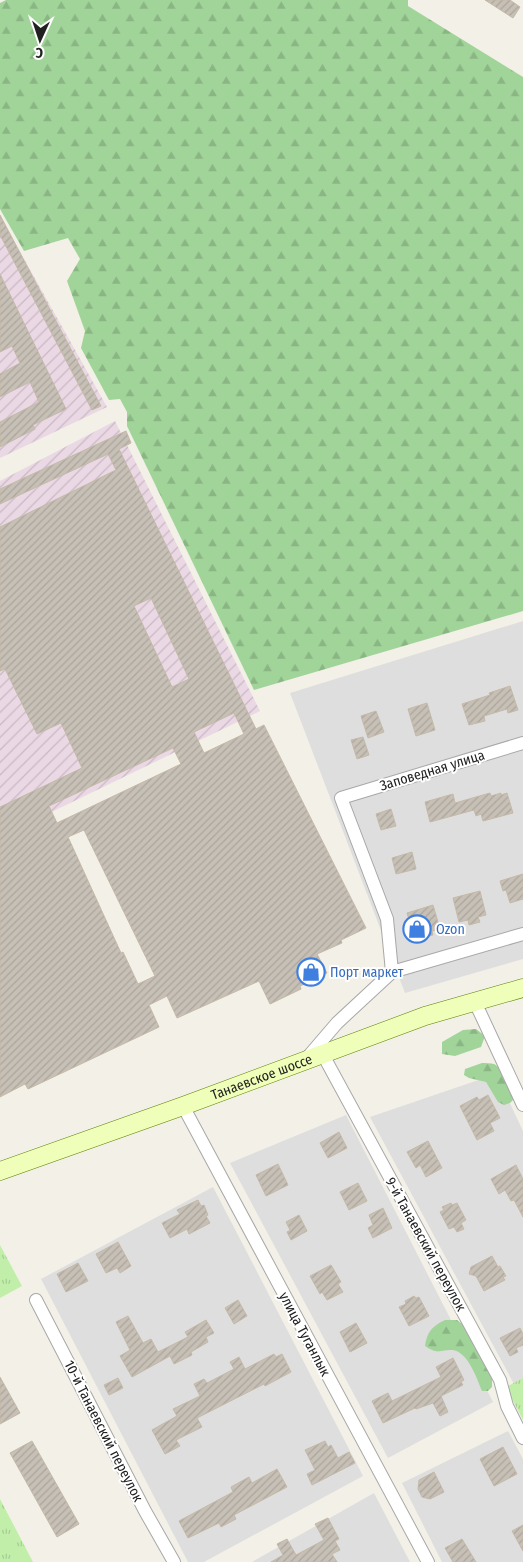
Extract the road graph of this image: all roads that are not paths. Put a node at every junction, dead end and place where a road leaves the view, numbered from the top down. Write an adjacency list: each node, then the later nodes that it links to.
1 (523, 743): 3 (street, Заповедная улица)
2 (523, 934): 3 (street)
3 (392, 972): 6 (street)
4 (523, 988): 5 (street, Танаевское шоссе)
5 (475, 1002): 6 (street, Танаевское шоссе); 7 (street)
6 (314, 1056): 8 (street, Танаевское шоссе); 11 (street, 9-й Танаевский переулок)
7 (523, 1105)
8 (183, 1106): 9 (street, Танаевское шоссе); 13 (street, улица Туганлык)
9 (0, 1171)
10 (36, 1300): 12 (street, 10-й Танаевский переулок)
11 (523, 1438)
12 (174, 1562)
13 (428, 1562)

